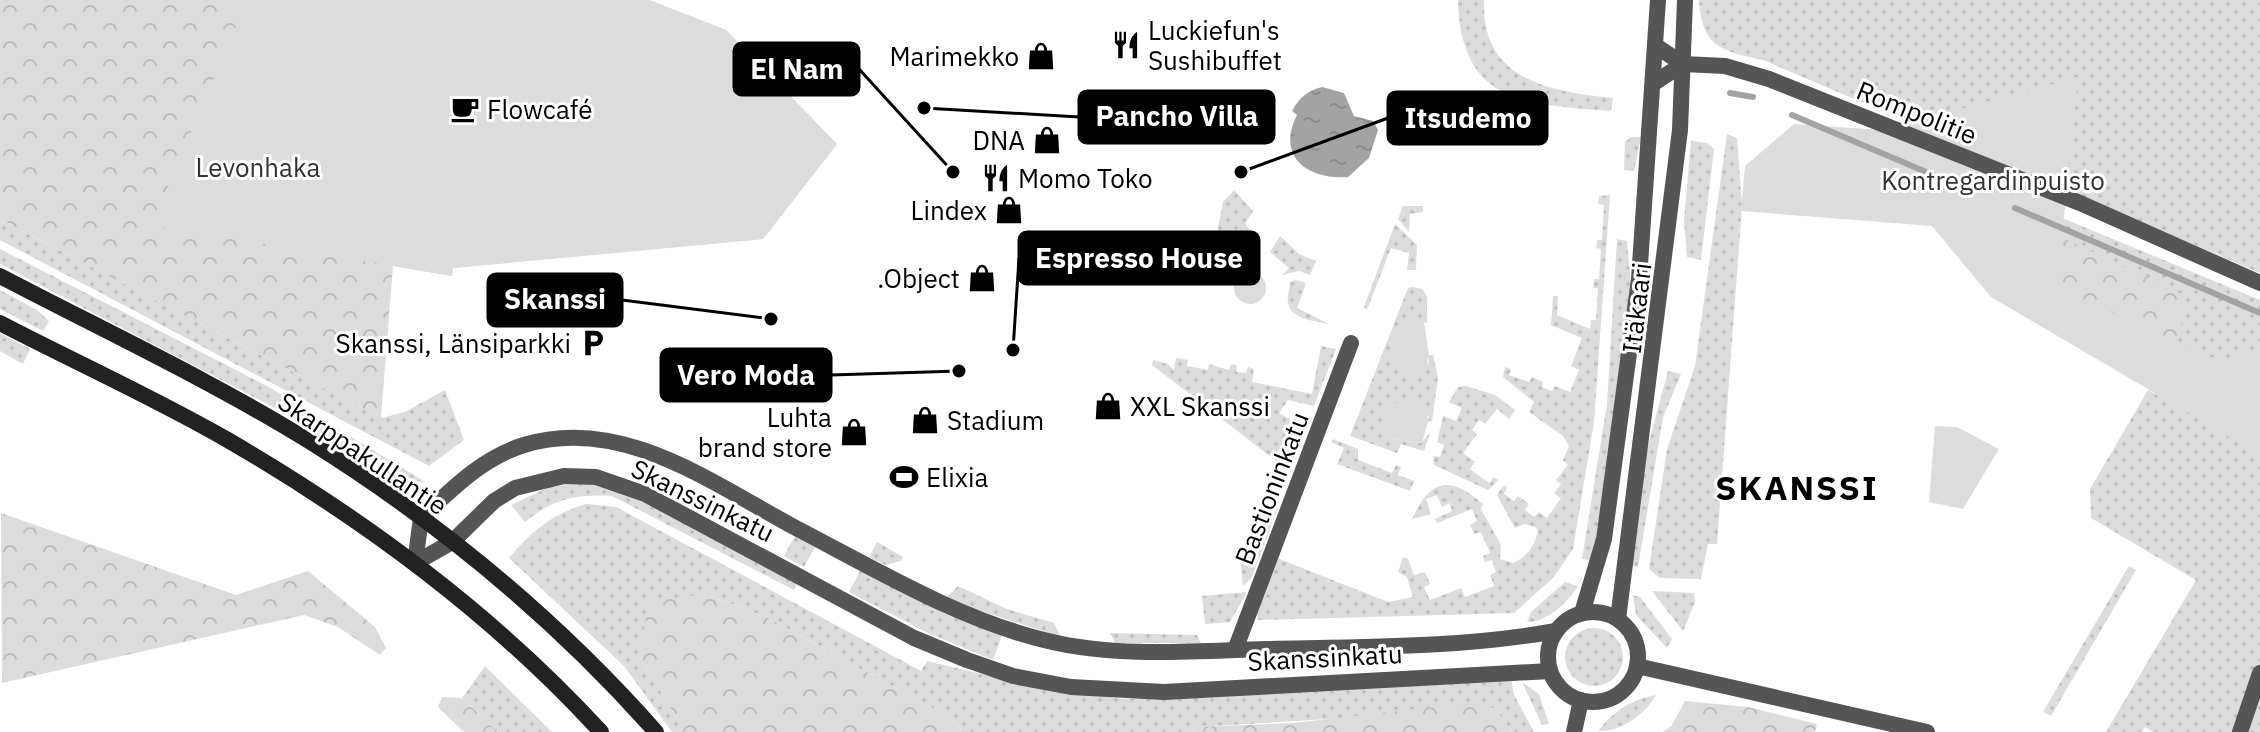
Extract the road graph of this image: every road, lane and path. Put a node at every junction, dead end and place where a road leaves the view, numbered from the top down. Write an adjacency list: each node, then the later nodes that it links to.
1 (1658, 0): 3 (street, Itäkaari)
2 (1685, 0): 4 (street, Itäkaari)
3 (1656, 46): 4 (street); 5 (street, Itäkaari)
4 (1683, 64): 5 (street); 7 (street, Rompolitie); 14 (street, Itäkaari)
5 (1654, 83): 13 (street, Itäkaari)
6 (0, 276): 10 (main road, Skarppakullantie)
7 (2260, 283)
8 (0, 323): 12 (main road)
9 (1351, 343): 16 (street, Bastioninkatu)
10 (421, 518): 11 (main road, Skarppakullantie); 12 (street); 16 (street, Skanssinkatu)
11 (452, 542): 12 (street, Skanssinkatu); 18 (street, Skanssinkatu); 22 (main road, Skarppakullantie)
12 (415, 563): 21 (main road)
13 (1582, 613): 14 (street); 15 (street)
14 (1618, 619): 17 (street)
15 (1556, 631): 16 (street, Skanssinkatu); 18 (street)
16 (1235, 650)
17 (1637, 666): 20 (street); 24 (street)
18 (1550, 671): 20 (street)
19 (2260, 673): 25 (street)
20 (1581, 700): 23 (street)
21 (601, 732)
22 (656, 732)
23 (1574, 732)
24 (1927, 732)
25 (2240, 732)

